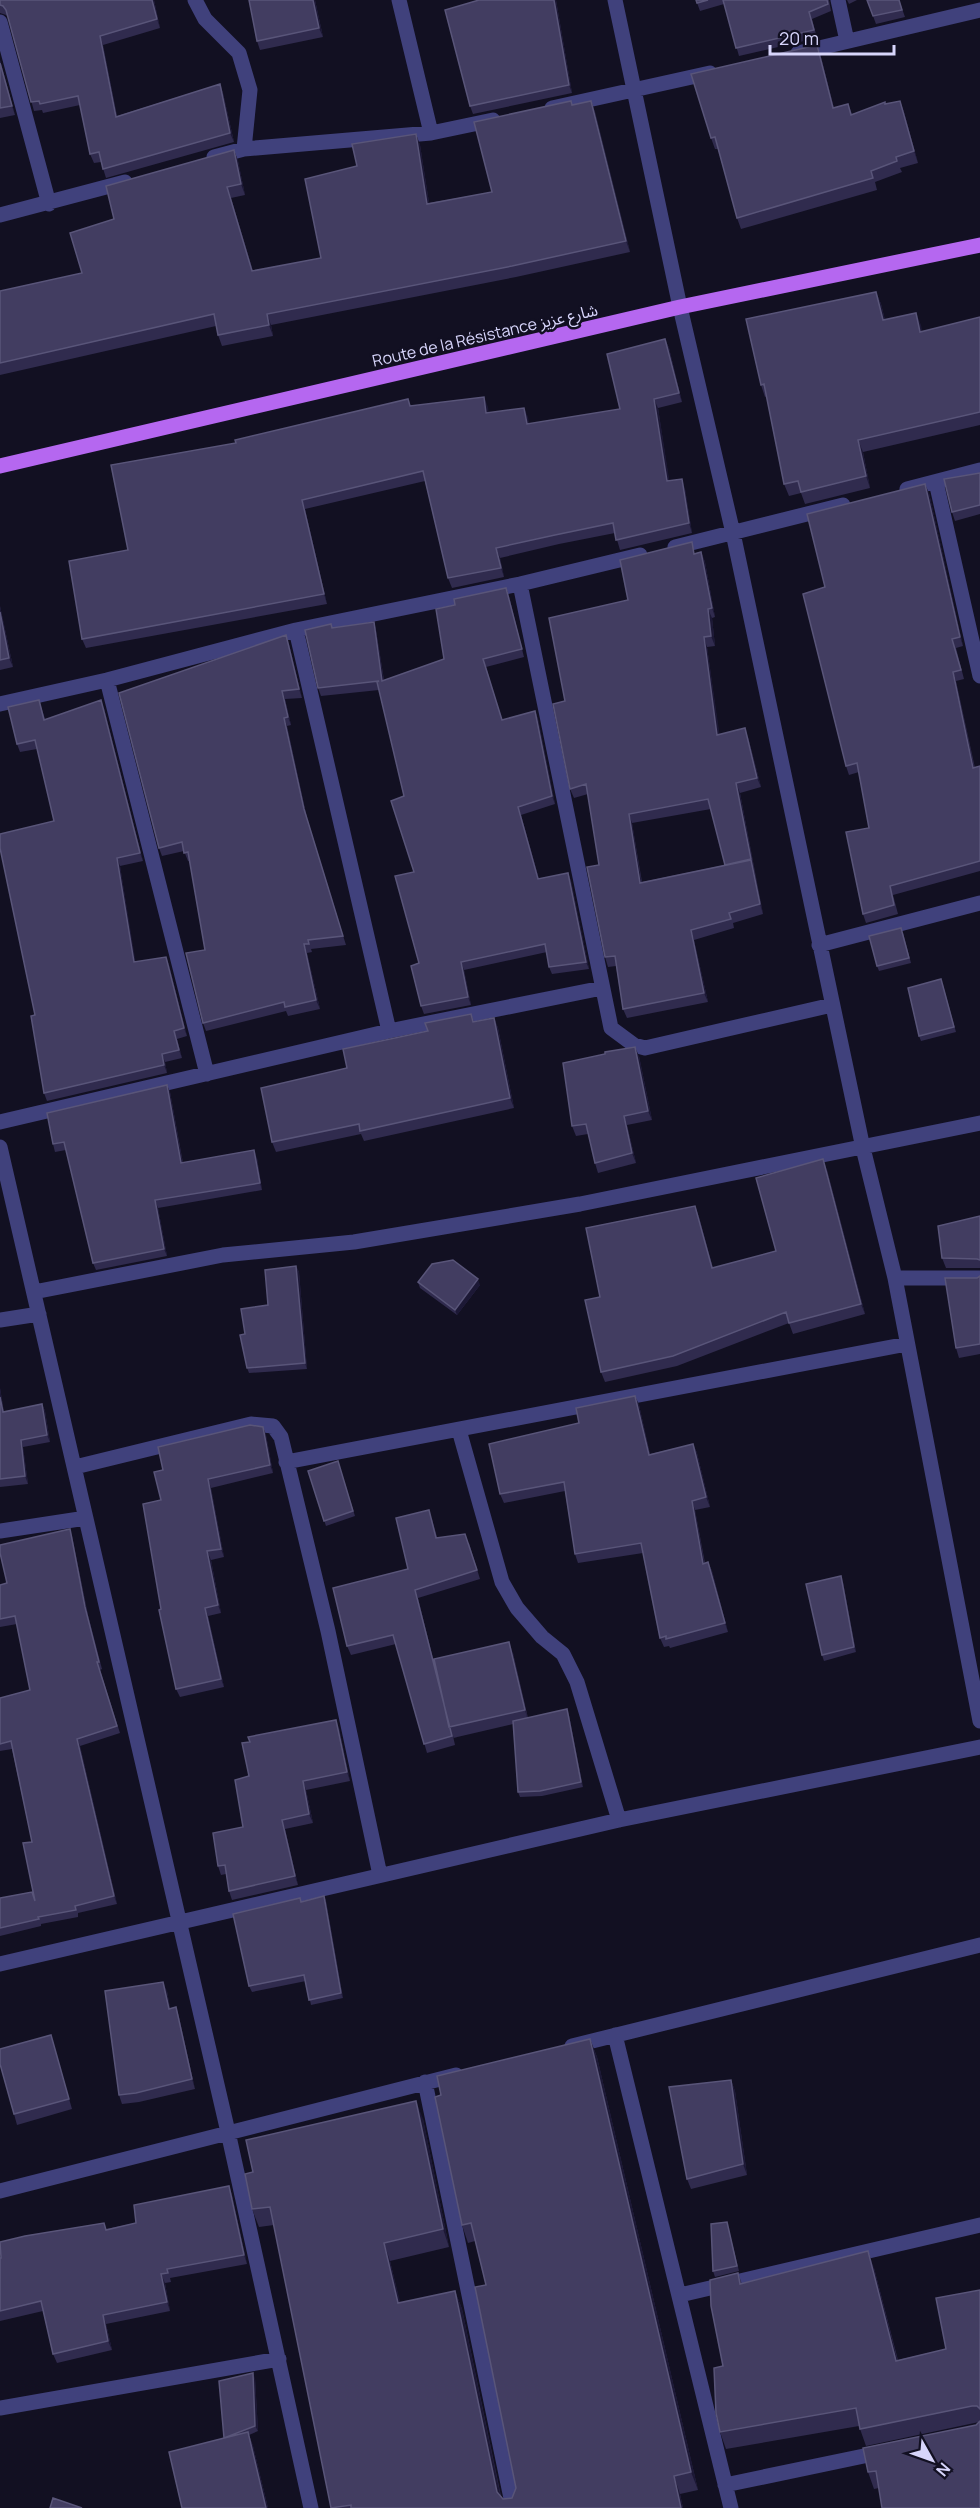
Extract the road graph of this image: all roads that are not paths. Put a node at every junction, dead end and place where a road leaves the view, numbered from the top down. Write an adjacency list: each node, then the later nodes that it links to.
1 (195, 0): 14 (street)
2 (399, 0): 13 (street)
3 (615, 0): 10 (street)
4 (838, 0): 7 (street)
5 (980, 10): 7 (street)
6 (0, 22): 17 (street)
7 (847, 41): 8 (street)
8 (780, 57)
9 (724, 70): 10 (street)
10 (634, 90): 11 (street); 20 (street)
11 (533, 111)
12 (510, 116): 13 (street)
13 (431, 133): 14 (street)
14 (244, 149): 15 (street)
15 (198, 162)
16 (141, 178): 17 (street)
17 (49, 204): 18 (street)
18 (0, 215)
19 (980, 245): 20 (main road, Route de la Résistance شارع عزيز)
20 (680, 307): 21 (main road, Route de la Résistance شارع عزيز); 26 (street)
21 (0, 466)
22 (980, 470): 23 (street)
23 (936, 482): 24 (street); 29 (street)
24 (891, 493)
25 (857, 502): 26 (street)
26 (733, 533): 27 (street); 33 (street)
27 (520, 584): 28 (street); 34 (street)
28 (297, 630): 30 (street); 36 (street)
29 (980, 676)
30 (107, 680): 31 (street); 37 (street)
31 (0, 704)
32 (980, 903): 33 (street)
33 (819, 945): 35 (street)
34 (602, 988): 35 (street); 36 (street)
35 (832, 1005): 40 (street)
36 (389, 1031): 37 (street)
37 (207, 1074): 38 (street)
38 (0, 1122)
39 (980, 1123): 40 (street)
40 (863, 1148): 42 (street); 44 (street)
41 (1, 1156): 44 (street)
42 (895, 1278): 43 (street); 47 (street)
43 (980, 1278)
44 (34, 1292): 45 (street)
45 (39, 1314): 46 (street); 50 (street)
46 (0, 1320)
47 (907, 1344): 48 (street); 53 (street)
48 (459, 1430): 49 (street); 55 (street)
49 (286, 1462): 50 (street); 56 (street)
50 (75, 1467): 51 (street)
51 (86, 1518): 52 (street); 57 (street)
52 (0, 1531)
53 (980, 1721)
54 (980, 1747): 55 (street)
55 (619, 1820): 56 (street)
56 (380, 1875): 57 (street)
57 (179, 1920): 59 (street); 64 (street)
58 (980, 1945): 60 (street)
59 (1, 1960)
60 (615, 2035): 61 (street); 67 (street)
61 (559, 2049)
62 (470, 2071): 63 (street)
63 (425, 2082): 64 (street); 73 (street)
64 (228, 2132): 65 (street); 68 (street)
65 (0, 2191)
66 (980, 2225): 67 (street)
67 (680, 2295): 71 (street)
68 (279, 2359): 69 (street); 72 (street)
69 (0, 2408)
70 (899, 2449): 71 (street)
71 (726, 2485): 74 (street)
72 (311, 2508)
73 (513, 2508)
74 (731, 2508)

